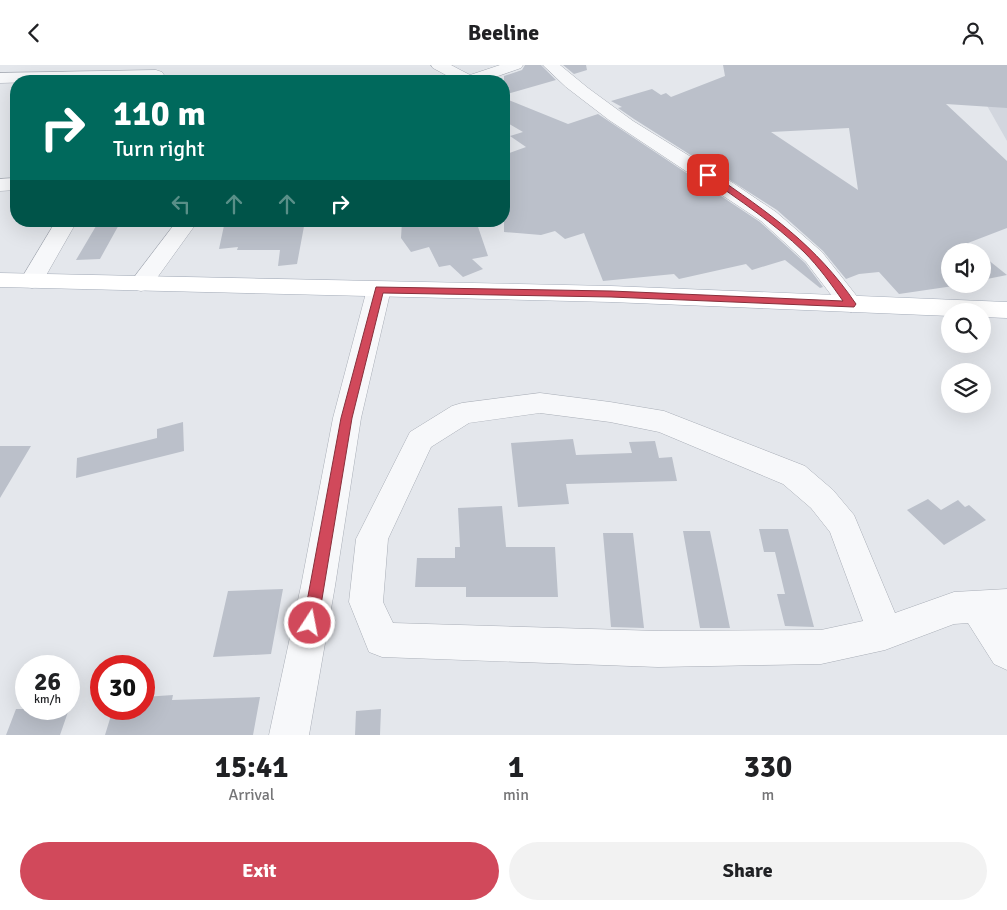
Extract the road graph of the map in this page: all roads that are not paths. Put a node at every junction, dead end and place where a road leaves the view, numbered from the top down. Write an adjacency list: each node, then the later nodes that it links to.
1 (173, 65): 5 (street)
2 (439, 65): 6 (street)
3 (515, 65): 7 (street)
4 (551, 65): 14 (street)
5 (158, 75)
6 (458, 75)
7 (486, 75)
8 (63, 227): 11 (street)
9 (184, 227): 12 (street)
10 (0, 280): 11 (main road)
11 (32, 281): 12 (main road)
12 (141, 284): 13 (main road)
13 (379, 289): 14 (main road); 19 (street)
14 (851, 304): 15 (main road)
15 (1007, 310)
16 (992, 606): 17 (street); 18 (street)
17 (885, 633): 17 (street)
18 (1007, 652)
19 (289, 735)

